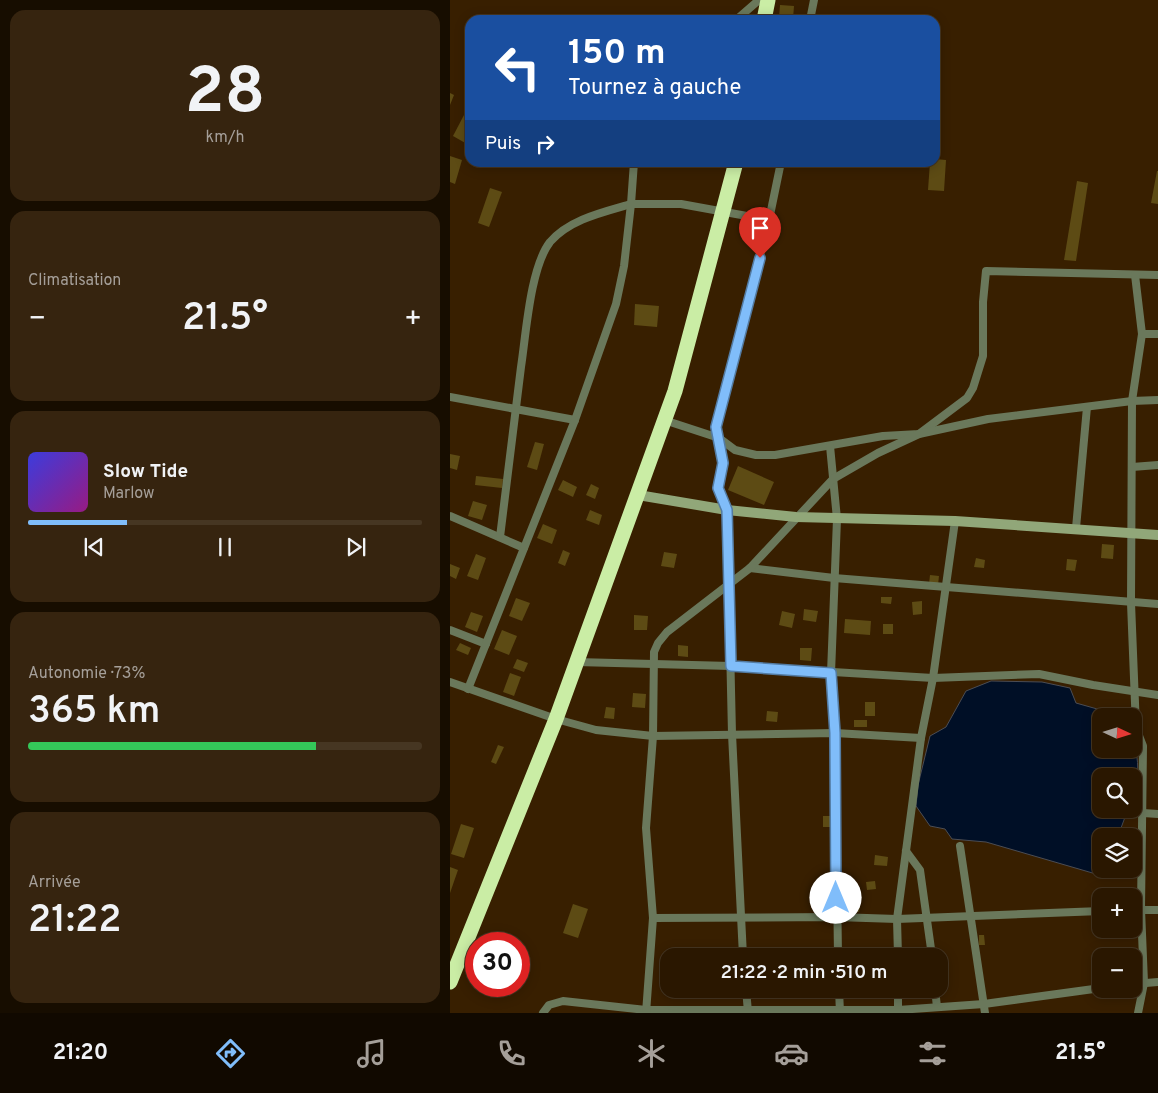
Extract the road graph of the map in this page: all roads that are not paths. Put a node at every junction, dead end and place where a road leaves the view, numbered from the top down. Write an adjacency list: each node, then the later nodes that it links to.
1 (759, 0): 4 (street)
2 (768, 0): 5 (highway)
3 (814, 0): 6 (street)
4 (742, 15)
5 (765, 15)
6 (811, 15)
7 (634, 167): 10 (street)
8 (735, 167): 11 (highway)
9 (780, 167): 12 (street)
10 (631, 204): 11 (street); 21 (street); 22 (street)
11 (724, 212): 12 (street); 23 (highway)
12 (769, 220): 25 (street)
13 (1135, 275): 14 (street); 15 (street); 24 (street)
14 (1158, 275)
15 (1142, 334): 16 (street); 19 (street)
16 (1158, 334)
17 (450, 397): 21 (street)
18 (1158, 400): 19 (street)
19 (1132, 401): 20 (street); 28 (street)
20 (1087, 407): 24 (street); 36 (street)
21 (516, 409): 22 (street); 39 (street)
22 (575, 420): 40 (street)
23 (664, 420): 25 (street); 30 (highway)
24 (919, 434): 26 (street); 29 (street)
25 (719, 438): 26 (street); 31 (street)
26 (830, 446): 29 (street)
27 (1158, 465): 28 (street)
28 (1132, 467): 37 (street)
29 (833, 479): 33 (street); 34 (street)
30 (638, 495): 31 (street); 49 (highway)
31 (727, 510): 33 (street); 43 (street)
32 (450, 516): 39 (street)
33 (796, 517): 34 (street); 41 (street)
34 (837, 519): 35 (street); 42 (street)
35 (955, 522): 36 (street); 44 (street)
36 (1076, 528): 37 (street)
37 (1132, 534): 38 (street); 45 (street)
38 (1158, 535)
39 (500, 538): 40 (street)
40 (524, 548): 48 (street)
41 (750, 568): 42 (street); 43 (street)
42 (834, 578): 44 (street); 52 (street)
43 (728, 586): 50 (street); 51 (street)
44 (946, 587): 45 (street); 53 (street)
45 (1131, 603): 46 (street); 56 (street)
46 (1158, 604)
47 (450, 630): 48 (street)
48 (486, 644): 55 (street)
49 (576, 662): 50 (street); 58 (highway)
50 (654, 666): 51 (street); 61 (street)
51 (731, 666): 52 (street); 60 (street)
52 (831, 673): 53 (street); 59 (street)
53 (933, 678): 56 (street); 62 (street)
54 (450, 682): 55 (street)
55 (468, 689): 58 (street)
56 (1134, 691): 57 (street); 63 (street)
57 (1158, 695)
58 (556, 719): 61 (street); 82 (highway)
59 (835, 733): 60 (street); 62 (street); 71 (street)
60 (732, 734): 61 (street); 75 (street)
61 (653, 736): 74 (street)
62 (921, 738): 66 (street)
63 (1143, 813): 64 (street); 67 (street)
64 (1158, 814)
65 (960, 846): 72 (street)
66 (906, 851): 73 (street); 76 (street)
67 (1138, 888)
68 (1142, 909): 69 (street)
69 (1158, 910)
70 (1092, 911): 72 (street)
71 (836, 916): 75 (street); 76 (street); 79 (street)
72 (972, 916): 73 (street); 90 (street)
73 (928, 917): 76 (street); 81 (street)
74 (653, 918): 75 (street); 92 (street)
75 (739, 919): 78 (street)
76 (898, 919): 80 (street)
77 (1140, 938): 84 (street)
78 (742, 948)
79 (838, 948)
80 (898, 948)
81 (931, 948)
82 (450, 982)
83 (1158, 982): 84 (street)
84 (1144, 983): 98 (street)
85 (1092, 989): 90 (street)
86 (747, 998): 93 (street)
87 (839, 998): 94 (street)
88 (898, 998): 95 (street)
89 (936, 998): 91 (street)
90 (984, 1004): 91 (street); 97 (street)
91 (937, 1007): 95 (street)
92 (646, 1011): 93 (street); 96 (street)
93 (748, 1011): 94 (street)
94 (840, 1011): 95 (street)
95 (898, 1012)
96 (543, 1013)
97 (985, 1013)
98 (1138, 1013)

